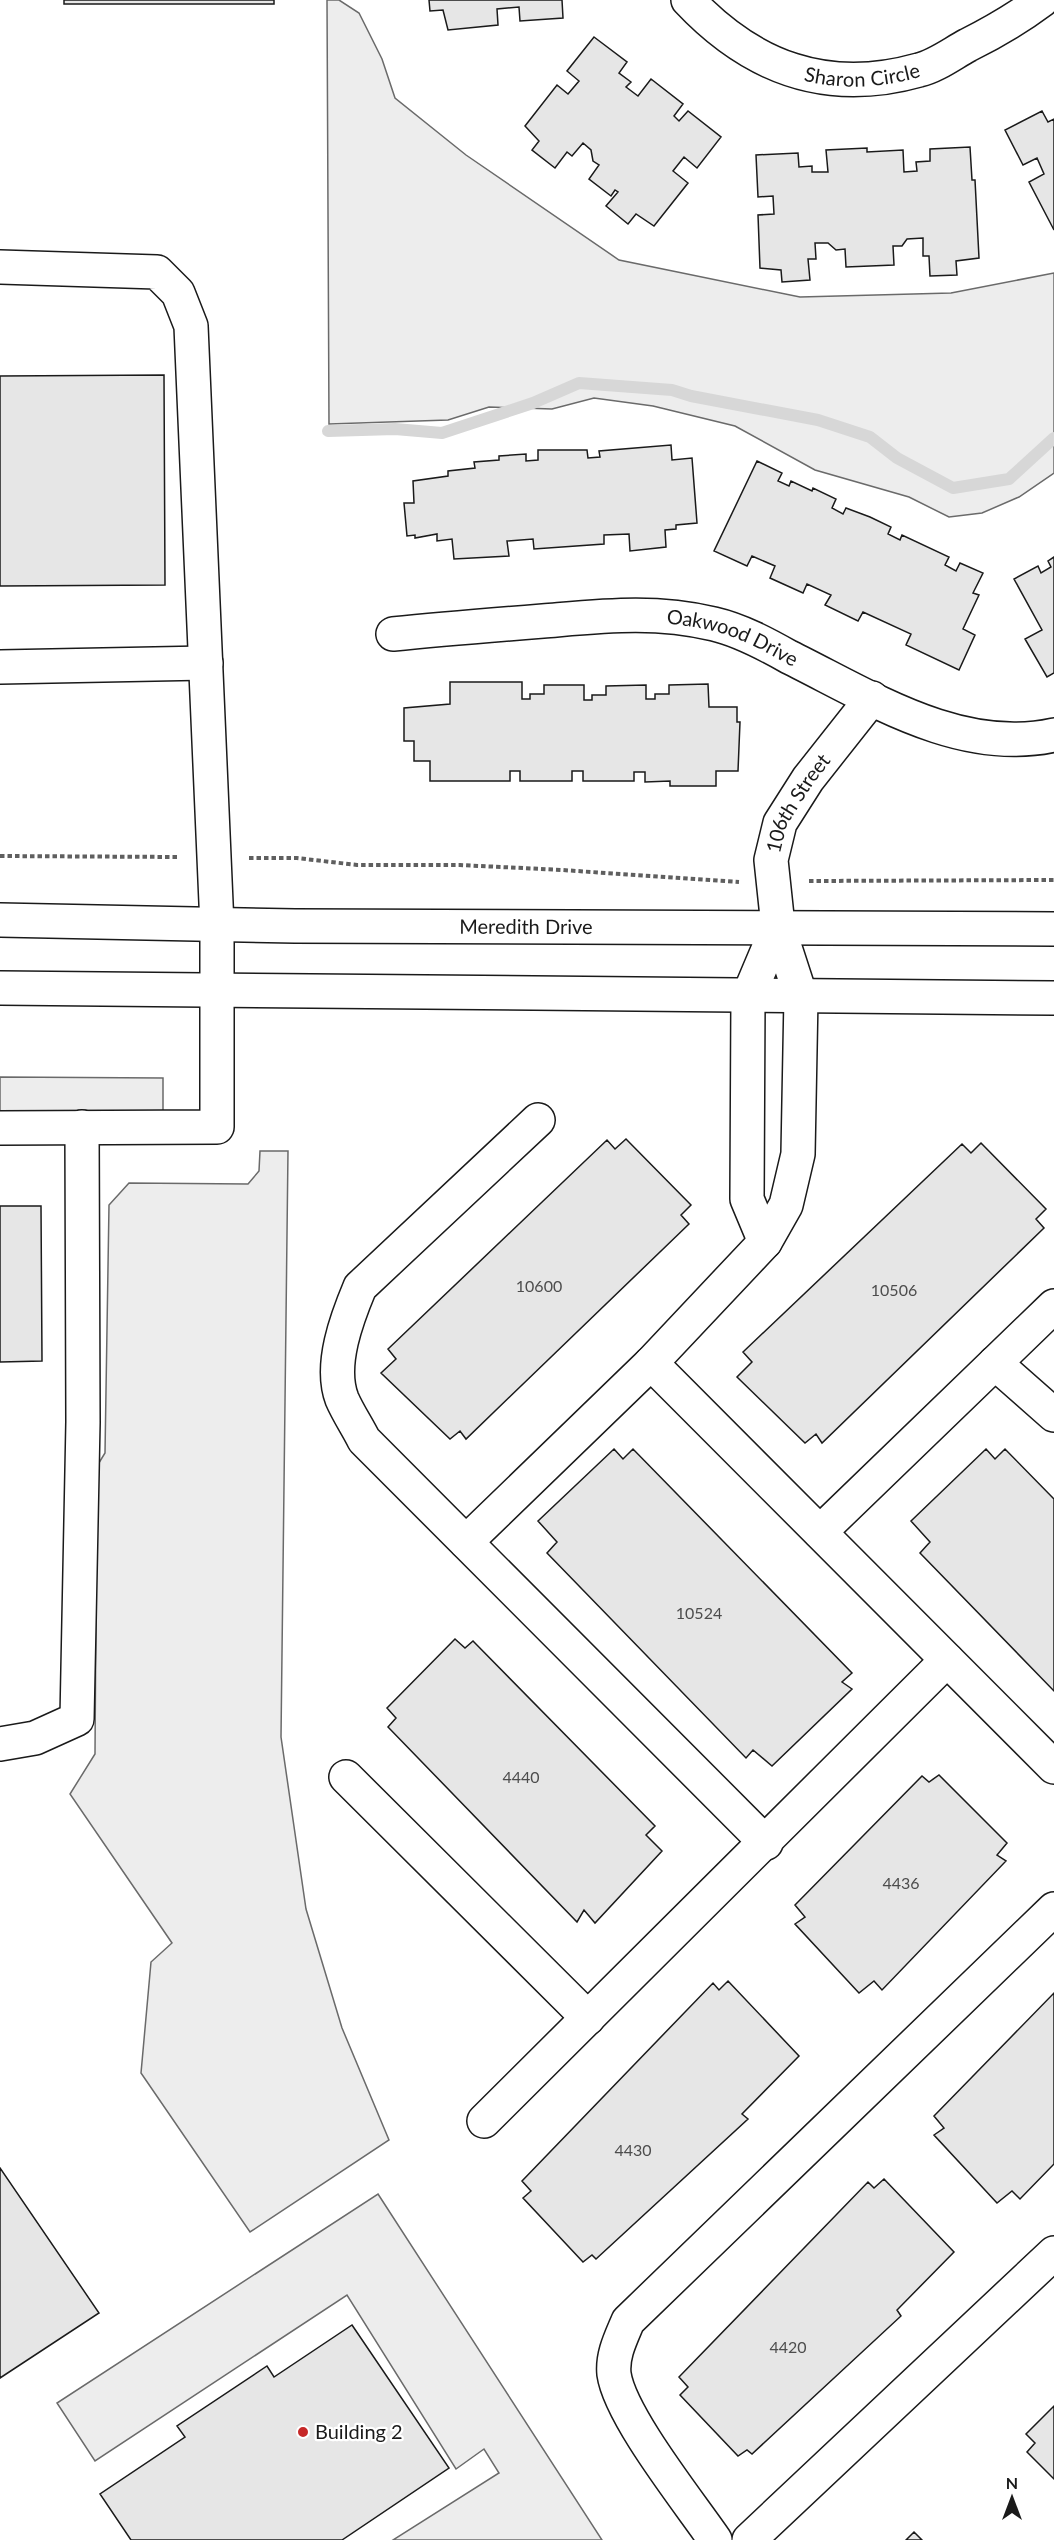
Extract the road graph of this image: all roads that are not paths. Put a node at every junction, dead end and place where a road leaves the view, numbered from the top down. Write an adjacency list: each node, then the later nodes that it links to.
1 (688, 0): 2 (main road, Sharon Circle)
2 (1042, 0)
3 (0, 267): 5 (main road)
4 (393, 633): 7 (main road, Oakwood Drive)
5 (206, 663): 6 (main road); 10 (main road)
6 (0, 667)
7 (872, 698): 8 (main road, Oakwood Drive); 11 (main road, 106th Street)
8 (1054, 735)
9 (0, 920): 10 (main road, Meredith Drive)
10 (217, 926): 11 (main road, Meredith Drive); 14 (main road)
11 (778, 926): 12 (main road, Meredith Drive); 15 (main road); 16 (main road, 106th Street)
12 (1054, 928)
13 (0, 988): 14 (main road)
14 (218, 989): 15 (main road); 19 (main road)
15 (748, 997): 16 (main road); 21 (main road)
16 (801, 997): 17 (main road); 21 (main road, 106th Street)
17 (1054, 998)
18 (538, 1120): 27 (main road)
19 (82, 1127): 20 (main road); 29 (main road)
20 (0, 1128)
21 (765, 1242): 23 (main road, 106th Street)
22 (1054, 1306): 24 (main road)
23 (651, 1363): 26 (main road); 27 (main road, 106th Street)
24 (995, 1363): 25 (main road); 26 (main road)
25 (1054, 1415)
26 (820, 1532): 28 (main road)
27 (466, 1542): 32 (main road)
28 (947, 1660): 30 (main road); 32 (main road)
29 (0, 1744)
30 (1054, 1767)
31 (346, 1777): 34 (main road)
32 (766, 1843): 34 (main road)
33 (1054, 1909): 37 (main road)
34 (588, 2019): 35 (main road)
35 (484, 2121)
36 (1054, 2253): 38 (main road)
37 (715, 2540)
38 (749, 2540)

